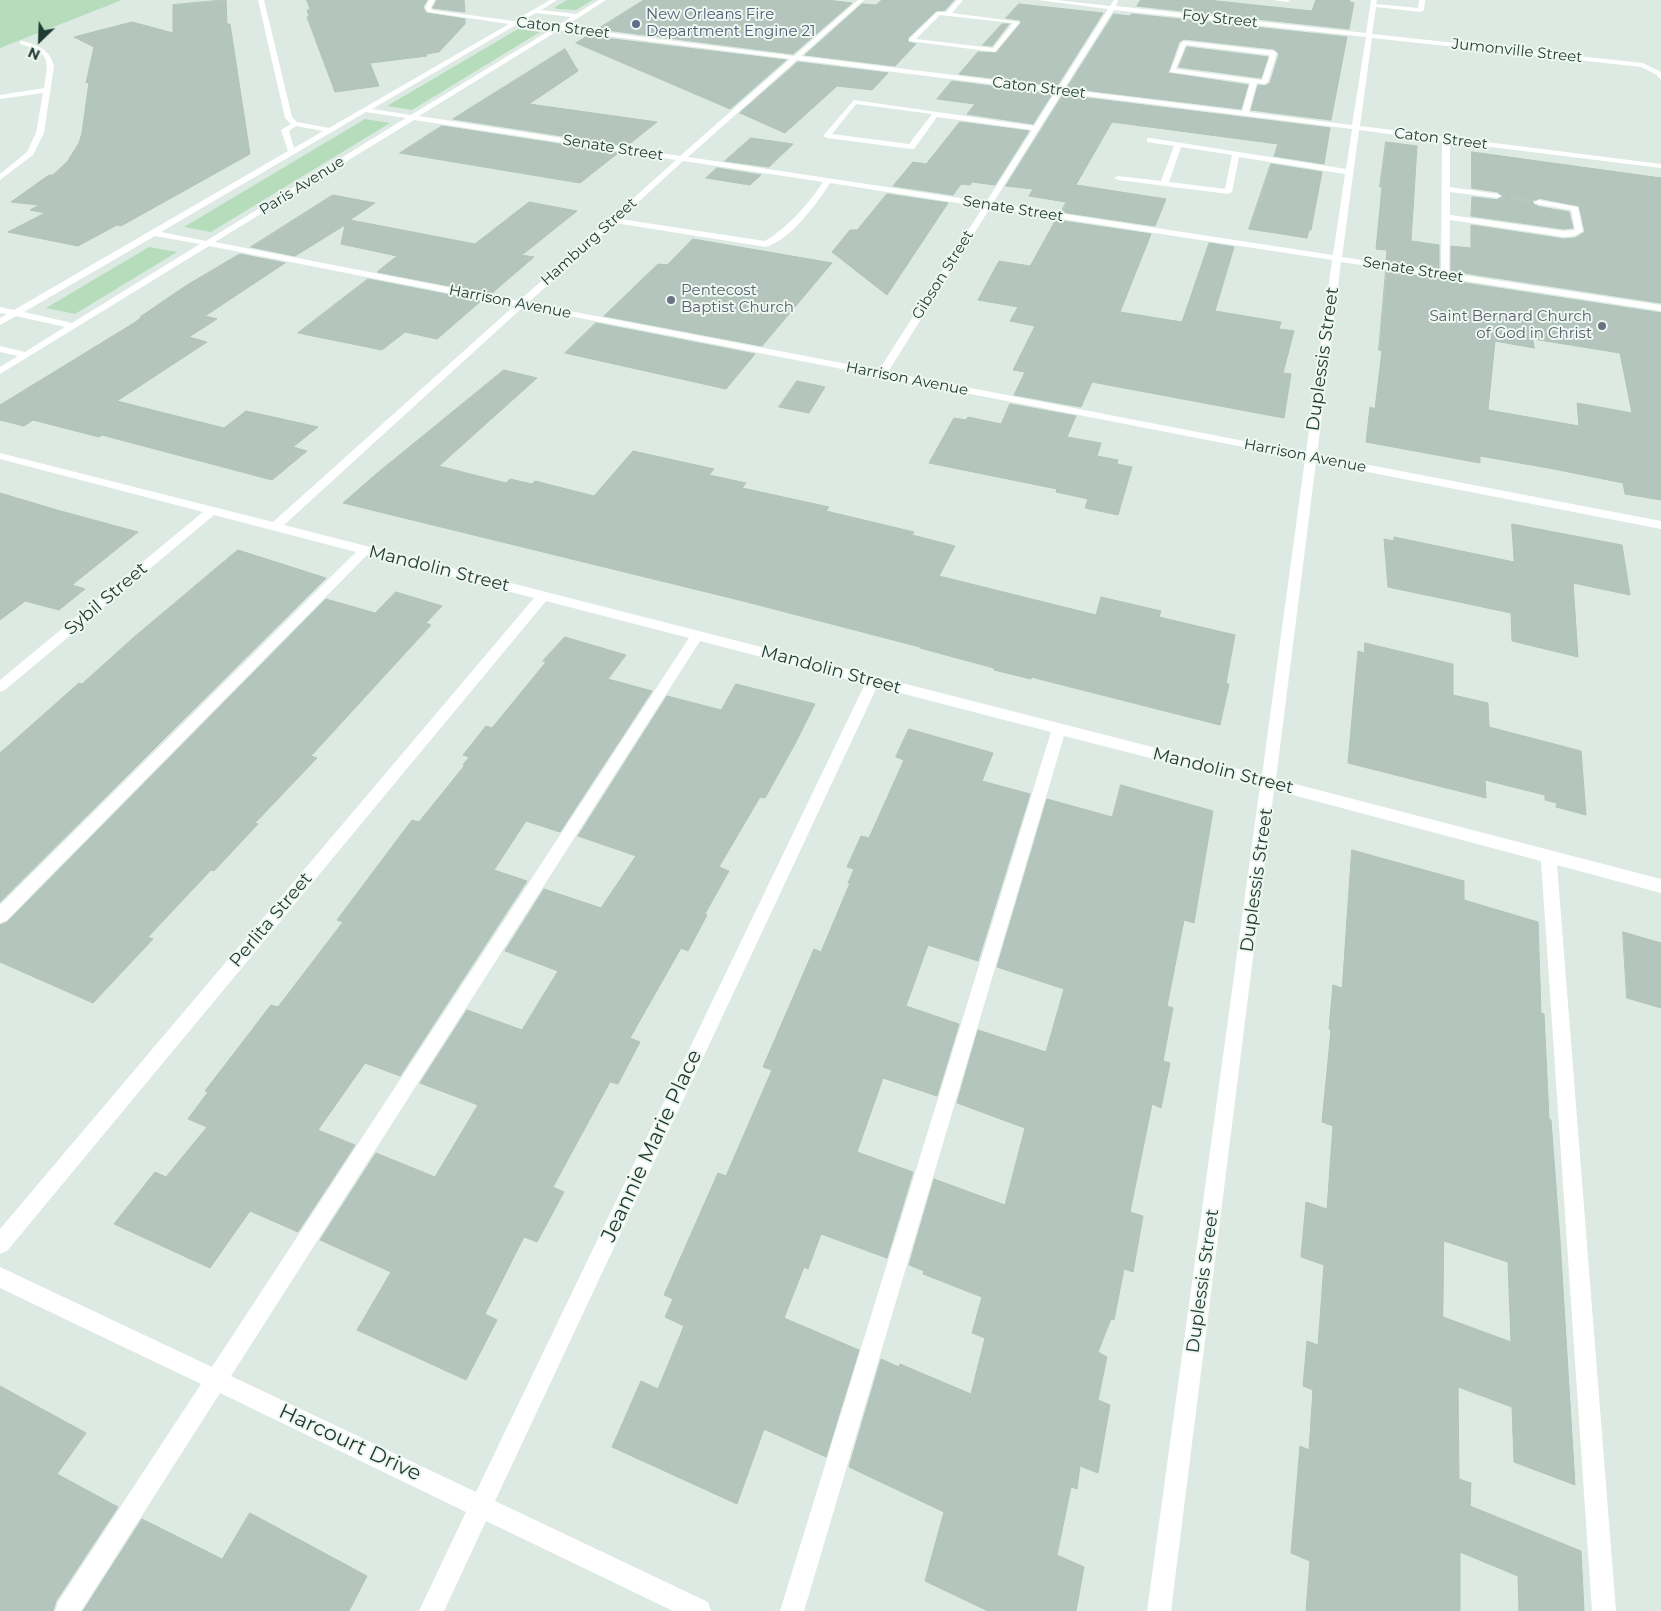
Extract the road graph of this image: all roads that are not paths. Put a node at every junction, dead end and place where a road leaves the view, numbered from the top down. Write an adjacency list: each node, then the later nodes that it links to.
1 (261, 0): 30 (street)
2 (432, 0): 16 (street, Caton Street)
3 (554, 0): 13 (street, Paris Avenue)
4 (603, 0): 15 (street, Paris Avenue)
5 (861, 0): 20 (street, Hamburg Street)
6 (960, 0): 14 (street)
7 (1041, 0): 12 (street, Foy Street)
8 (1277, 0): 9 (street)
9 (1287, 0)
10 (1422, 0): 11 (street)
11 (1374, 3): 18 (street, Duplessis Street)
12 (1115, 4): 18 (street, Foy Street); 24 (street, Gibson Street)
13 (535, 11): 15 (street); 16 (street, Paris Avenue)
14 (948, 14): 14 (street)
15 (577, 16): 17 (street, Paris Avenue)
16 (515, 23): 17 (street, Caton Street); 26 (street, Paris Avenue)
17 (558, 28): 20 (street, Caton Street); 29 (street, Paris Avenue)
18 (1369, 36): 21 (street, Jumonville Street); 32 (street, Duplessis Street)
19 (22, 43): 23 (street)
20 (796, 58): 24 (street, Caton Street); 39 (street, Hamburg Street)
21 (1661, 78)
22 (1254, 81): 22 (street); 27 (street)
23 (46, 90): 25 (street); 42 (street)
24 (1060, 90): 27 (street, Caton Street); 31 (street, Gibson Street)
25 (0, 97)
26 (365, 110): 29 (street, Senate Street); 33 (street, Paris Avenue)
27 (1245, 114): 32 (street, Caton Street)
28 (935, 115): 28 (street); 31 (street)
29 (413, 117): 39 (street, Senate Street); 53 (street, Paris Avenue)
30 (295, 124): 33 (street); 37 (street)
31 (1036, 128): 49 (street, Gibson Street)
32 (1356, 128): 34 (street, Caton Street); 41 (street, Duplessis Street)
33 (329, 130): 37 (street, Paris Avenue)
34 (1446, 139): 40 (street, Caton Street); 46 (street)
35 (1150, 140): 36 (street)
36 (1178, 144): 38 (street); 45 (street)
37 (292, 152): 52 (street, Paris Avenue)
38 (1236, 154): 41 (street); 45 (street)
39 (681, 159): 44 (street, Senate Street); 51 (street, Hamburg Street)
40 (1661, 166)
41 (1349, 172): 54 (street, Duplessis Street)
42 (0, 178)
43 (1118, 178): 45 (street)
44 (828, 181): 49 (street, Senate Street); 51 (street)
45 (1164, 184)
46 (1445, 189): 47 (street); 50 (street)
47 (1498, 196)
48 (1538, 202): 50 (street)
49 (986, 205): 54 (street, Senate Street); 65 (street, Gibson Street)
50 (1445, 217): 55 (street)
51 (613, 220): 56 (street, Hamburg Street)
52 (154, 233): 53 (street, Harrison Avenue); 59 (street, Paris Avenue)
53 (208, 243): 56 (street, Harrison Avenue); 61 (street, Paris Avenue)
54 (1337, 258): 55 (street, Senate Street); 67 (street, Duplessis Street)
55 (1446, 275): 57 (street, Senate Street)
56 (520, 304): 65 (street, Harrison Avenue); 70 (street, Hamburg Street)
57 (1661, 308)
58 (0, 310): 59 (street)
59 (16, 313): 60 (street, Paris Avenue); 61 (street)
60 (0, 322)
61 (74, 326): 63 (street, Paris Avenue)
62 (0, 349): 63 (street)
63 (27, 354): 64 (street, Paris Avenue)
64 (0, 371)
65 (882, 374): 67 (street, Harrison Avenue)
66 (0, 456): 68 (street, Mandolin Street)
67 (1310, 458): 69 (street, Harrison Avenue); 77 (street, Duplessis Street)
68 (212, 511): 70 (street, Mandolin Street); 75 (street, Sybil Street)
69 (1661, 524)
70 (275, 527): 71 (street, Mandolin Street)
71 (365, 550): 72 (street, Mandolin Street); 80 (street)
72 (543, 596): 73 (street, Mandolin Street); 81 (street, Perlita Street)
73 (697, 636): 74 (street, Mandolin Street); 83 (street)
74 (873, 681): 76 (street, Mandolin Street); 84 (street, Jeannie Marie Place)
75 (0, 687)
76 (1059, 729): 77 (street, Mandolin Street); 88 (street)
77 (1269, 783): 78 (street, Mandolin Street); 89 (street, Duplessis Street)
78 (1548, 857): 79 (street, Mandolin Street); 90 (street)
79 (1661, 886)
80 (0, 916)
81 (0, 1244)
82 (0, 1277): 83 (street, Harcourt Drive)
83 (217, 1379): 84 (street, Harcourt Drive); 85 (street)
84 (481, 1506): 86 (street, Jeannie Marie Place); 87 (street, Harcourt Drive)
85 (67, 1611)
86 (431, 1611)
87 (699, 1611)
88 (792, 1611)
89 (1159, 1611)
90 (1604, 1611)

